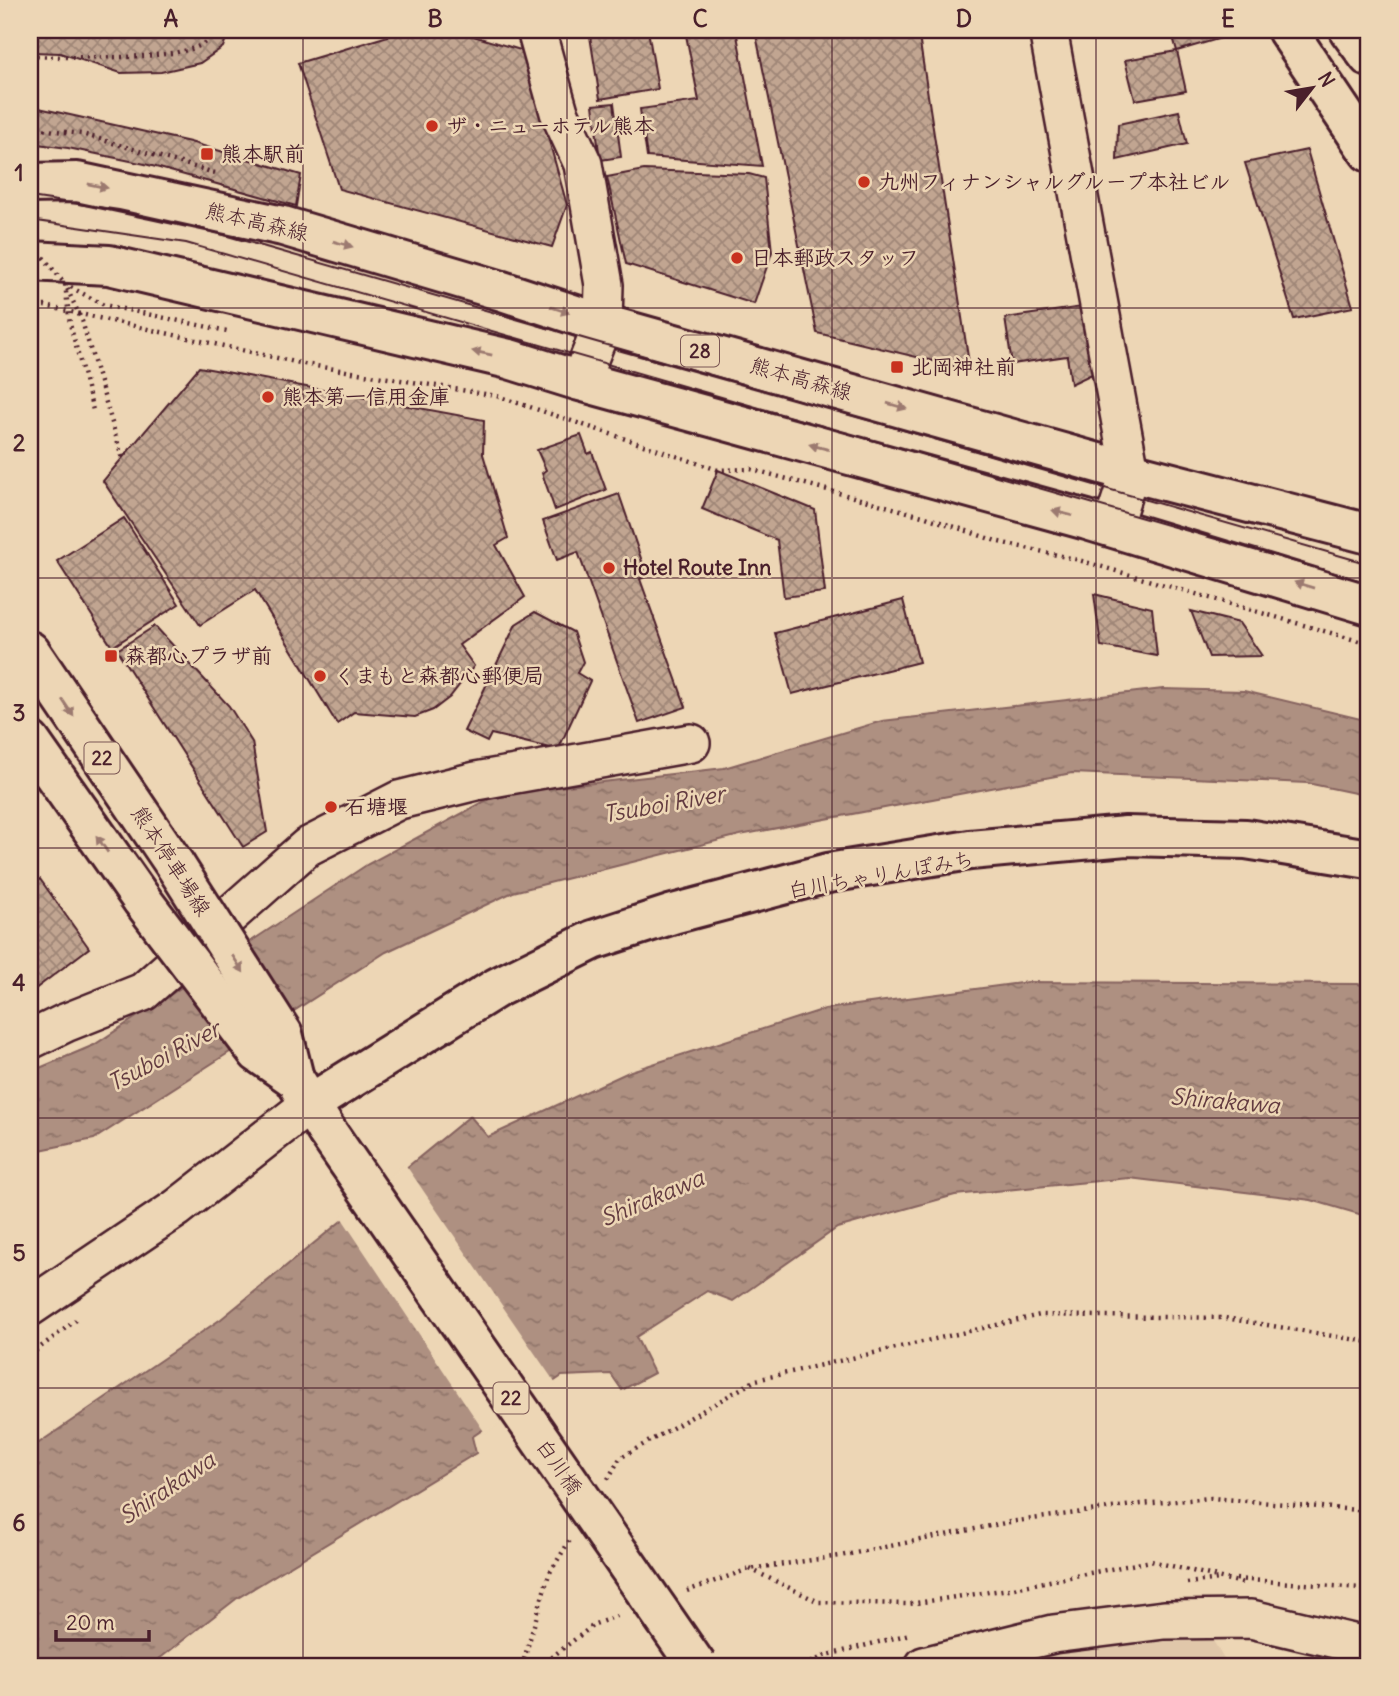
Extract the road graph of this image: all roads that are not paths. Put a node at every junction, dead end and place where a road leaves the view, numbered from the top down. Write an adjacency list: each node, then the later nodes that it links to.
1 (536, 30): 9 (street)
2 (1048, 30): 11 (street)
3 (1287, 30): 6 (main road)
4 (1349, 30): 5 (main road)
5 (1369, 57)
6 (1369, 152)
7 (30, 183): 9 (main road, 熊本高森線 / 28, one-way to 9)
8 (30, 261): 10 (main road, one-way to 8)
9 (603, 324): 10 (street); 11 (main road, 熊本高森線 / 28, one-way to 11)
10 (580, 381): 12 (main road, one-way to 10)
11 (1130, 472): 12 (street); 13 (main road, 熊本高森線 / 28)
12 (1112, 527): 14 (main road, one-way to 12)
13 (1369, 534)
14 (1369, 605)
15 (30, 651): 20 (main road, 熊本停車場線 / 22, one-way to 20, bridge)
16 (30, 741): 20 (main road, 熊本停車場線 / 22, one-way to 16, bridge)
17 (691, 743): 19 (street)
18 (1369, 859): 20 (main road)
19 (30, 1041)
20 (310, 1104): 21 (street); 23 (main road, 白川橋 / 22, bridge)
21 (30, 1307)
22 (1369, 1647): 24 (street)
23 (697, 1666)
24 (924, 1666)

